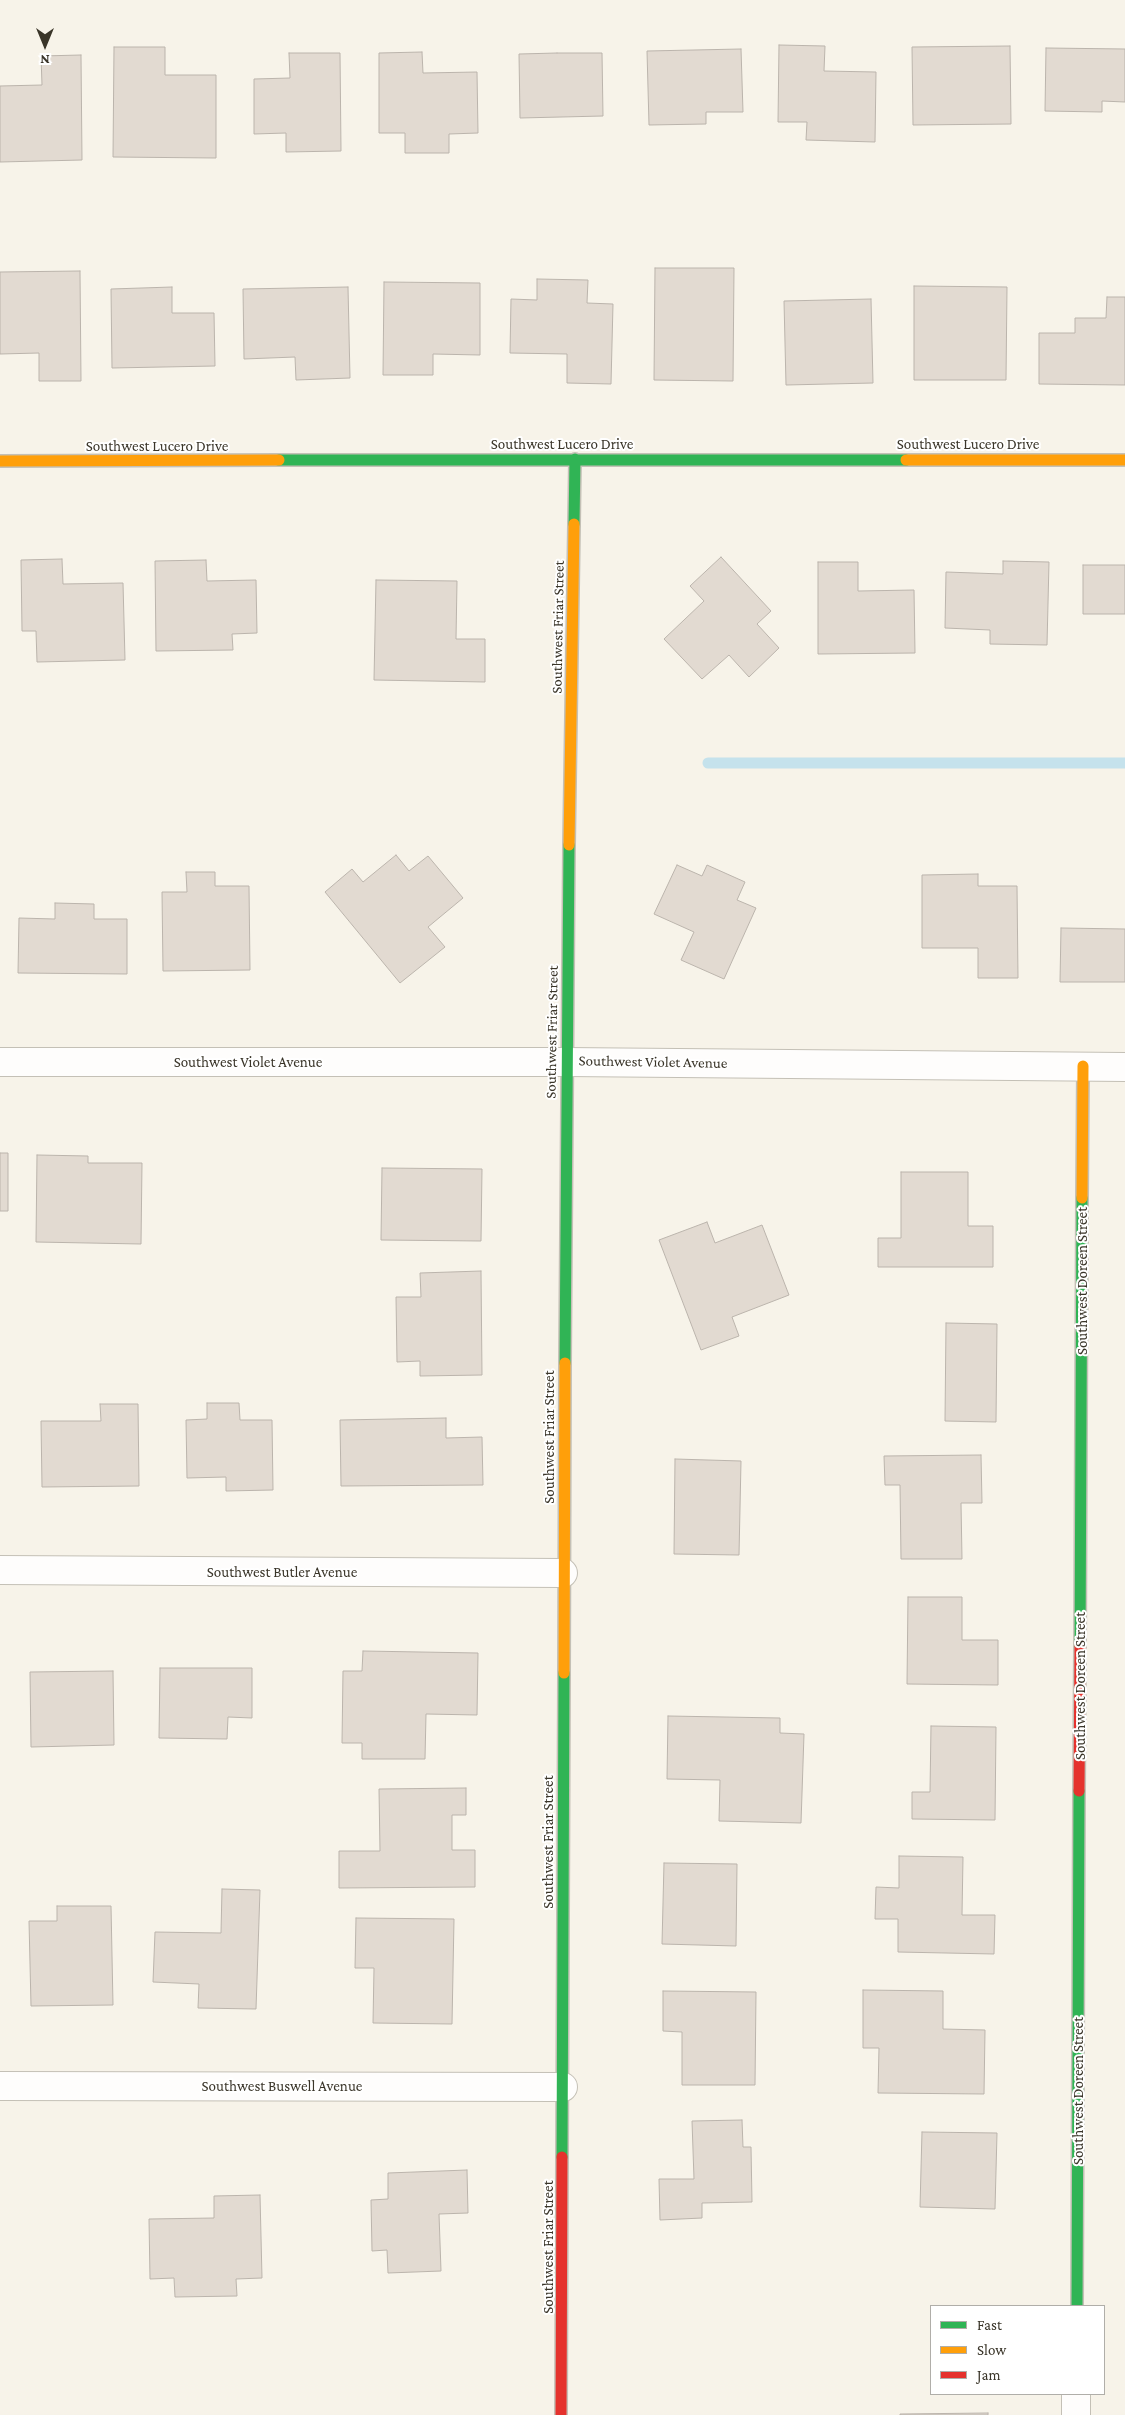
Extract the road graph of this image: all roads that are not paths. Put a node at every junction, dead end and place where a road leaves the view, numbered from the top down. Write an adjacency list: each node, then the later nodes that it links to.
1 (575, 459): 2 (street, Southwest Lucero Drive); 3 (street, Southwest Lucero Drive); 5 (street, Southwest Friar Street)
2 (1125, 460)
3 (0, 461)
4 (0, 1062): 5 (street, Southwest Violet Avenue)
5 (566, 1062): 6 (street, Southwest Violet Avenue); 9 (street, Southwest Friar Street)
6 (1083, 1066): 7 (street, Southwest Violet Avenue); 12 (street, Southwest Doreen Street)
7 (1125, 1067)
8 (0, 1570): 9 (street, Southwest Butler Avenue)
9 (564, 1573): 11 (street, Southwest Friar Street)
10 (0, 2086): 11 (street, Southwest Buswell Avenue)
11 (564, 2087): 14 (street, Southwest Friar Street)
12 (1077, 2305)
13 (1076, 2395): 15 (street)
14 (562, 2415)
15 (1076, 2415)

